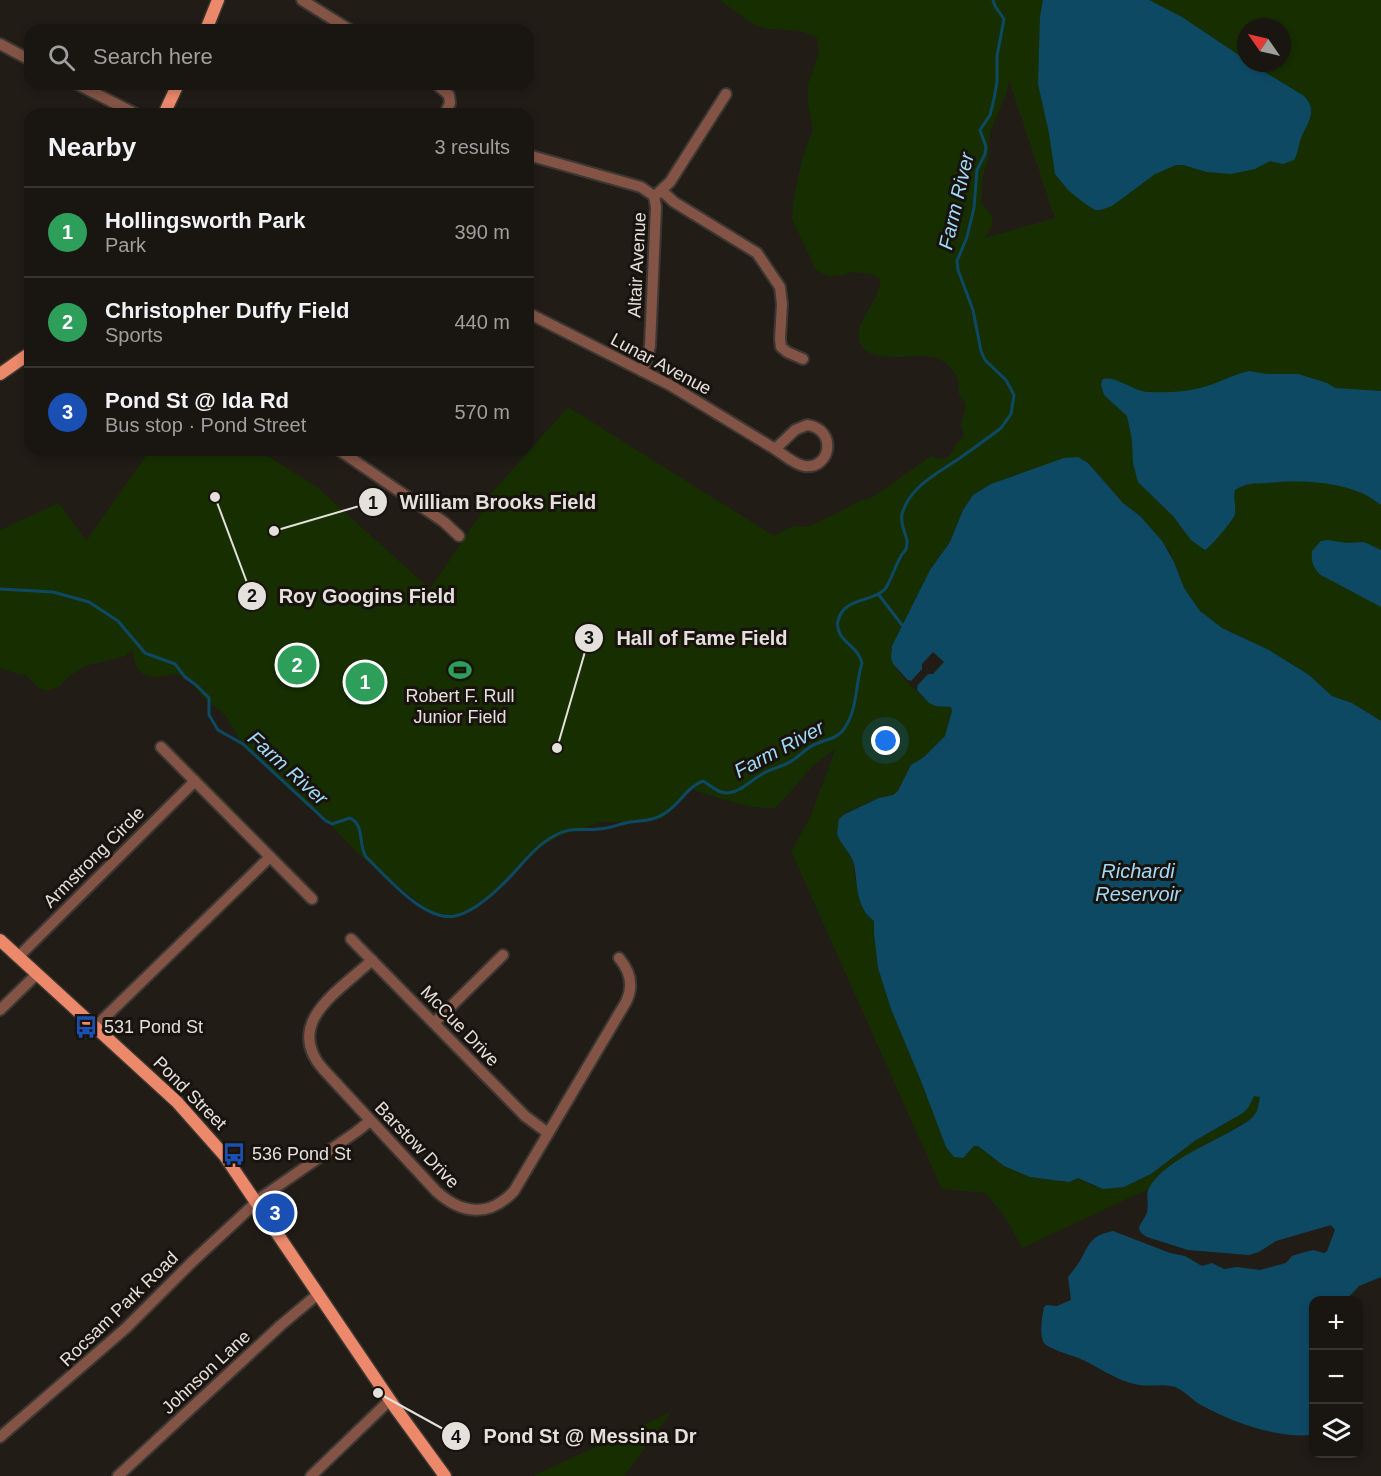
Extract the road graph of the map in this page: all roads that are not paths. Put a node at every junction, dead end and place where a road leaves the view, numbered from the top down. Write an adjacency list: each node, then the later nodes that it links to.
1 (218, 0): 3 (main road)
2 (302, 0): 4 (street)
3 (208, 24)
4 (340, 24)
5 (0, 44): 6 (street)
6 (24, 57)
7 (89, 90): 11 (street)
8 (175, 90): 12 (main road)
9 (444, 90): 13 (street)
10 (726, 94): 15 (street)
11 (124, 108)
12 (167, 108)
13 (447, 108)
14 (534, 157): 15 (street)
15 (658, 194): 18 (street); 19 (street, Altair Avenue)
16 (534, 316): 19 (street, Lunar Avenue)
17 (24, 357): 20 (main road)
18 (803, 359)
19 (642, 370): 21 (street, Lunar Avenue)
20 (0, 374)
21 (775, 449): 21 (street, Lunar Avenue)
22 (348, 456): 23 (street)
23 (459, 536)
24 (161, 747): 25 (street)
25 (195, 781): 26 (street); 31 (street, Armstrong Circle)
26 (270, 857): 27 (street); 37 (street)
27 (312, 899)
28 (351, 939): 33 (street, McCue Drive)
29 (0, 940): 31 (main road, Pond Street)
30 (502, 954): 36 (street)
31 (18, 957): 34 (main road, Pond Street)
32 (619, 958): 39 (street, Barstow Drive)
33 (372, 960): 36 (street, McCue Drive); 38 (street, Barstow Drive)
34 (37, 974): 35 (street); 37 (main road, Pond Street)
35 (0, 1010)
36 (434, 1023): 39 (street, McCue Drive)
37 (95, 1027): 40 (main road, Pond Street)
38 (370, 1121): 39 (street, Barstow Drive); 40 (street, Rocsam Park Road)
39 (548, 1133)
40 (257, 1202): 41 (main road, Pond Street); 43 (street, Rocsam Park Road)
41 (318, 1294): 42 (main road, Pond Street); 44 (street, Johnson Lane)
42 (390, 1400): 45 (street); 46 (main road, Pond Street)
43 (0, 1437)
44 (118, 1476)
45 (311, 1476)
46 (445, 1476)

